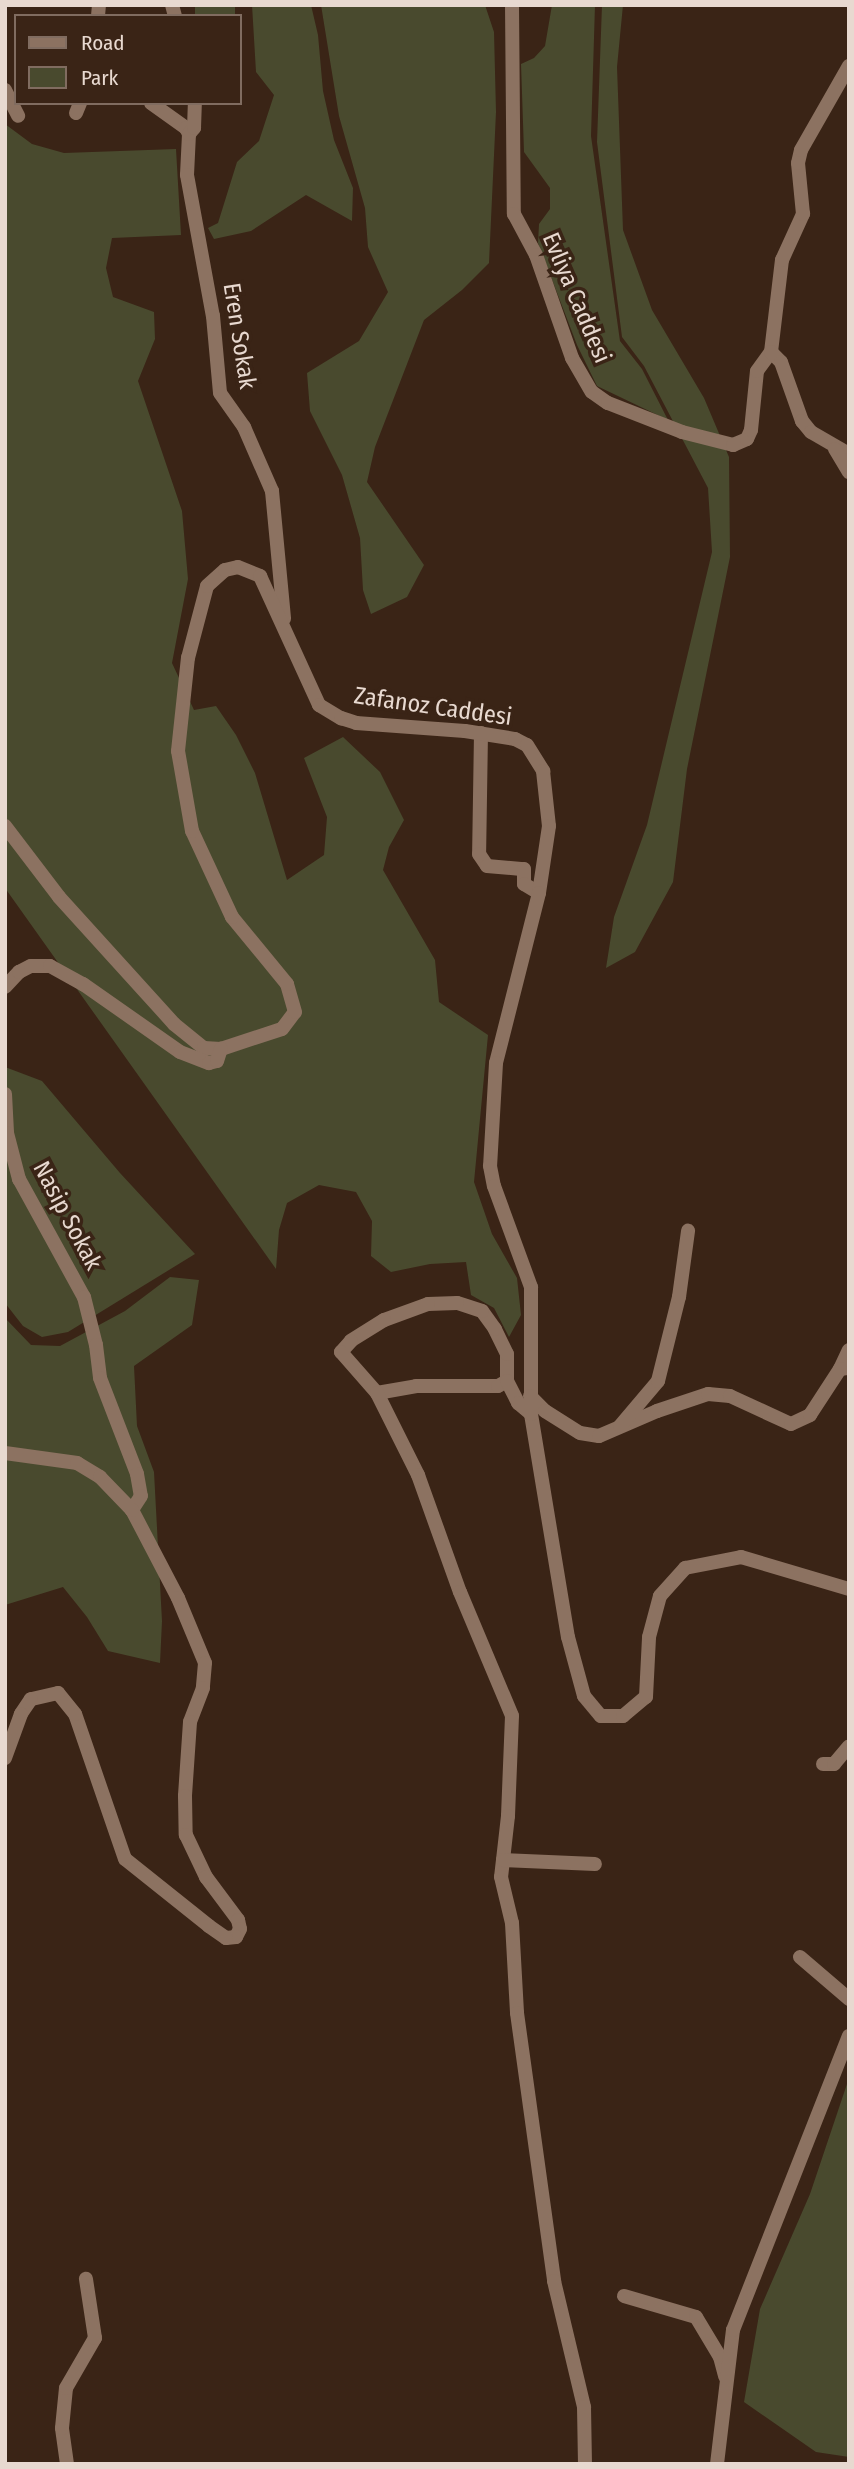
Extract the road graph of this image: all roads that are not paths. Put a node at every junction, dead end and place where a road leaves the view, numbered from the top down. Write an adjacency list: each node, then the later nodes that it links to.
1 (512, 5): 8 (street, Evliya Caddesi)
2 (849, 66): 8 (street)
3 (5, 90): 6 (street)
4 (154, 105): 7 (street)
5 (195, 105): 7 (street, Eren Sokak)
6 (18, 116)
7 (189, 134): 12 (street, Eren Sokak)
8 (771, 352): 9 (street)
9 (832, 445): 10 (street); 11 (street)
10 (849, 453)
11 (849, 472)
12 (285, 626): 13 (street, Zafanoz Caddesi); 17 (street, Zafanoz Caddesi)
13 (481, 733): 15 (street, Zafanoz Caddesi); 15 (street)
14 (5, 826): 17 (street)
15 (539, 893): 24 (street, Zafanoz Caddesi)
16 (7, 981): 17 (street)
17 (222, 1049)
18 (5, 1094): 28 (street, Nasip Sokak)
19 (688, 1231): 26 (street)
20 (849, 1350): 21 (street)
21 (844, 1368): 26 (street)
22 (507, 1381): 23 (street); 23 (street); 25 (street)
23 (377, 1393): 33 (street)
24 (530, 1396): 25 (street, Zafanoz Caddesi); 26 (street)
25 (531, 1414): 29 (street, Zafanoz Caddesi)
26 (620, 1427)
27 (5, 1453): 28 (street)
28 (132, 1510): 31 (street)
29 (849, 1589)
30 (849, 1746): 32 (street)
31 (5, 1758)
32 (823, 1764)
33 (503, 1860): 34 (street); 42 (street)
34 (595, 1864)
35 (800, 1957): 36 (street)
36 (849, 1999)
37 (849, 2036): 40 (street)
38 (86, 2279): 41 (street)
39 (624, 2296): 40 (street)
40 (727, 2384): 43 (street)
41 (66, 2464)
42 (585, 2464)
43 (717, 2464)

